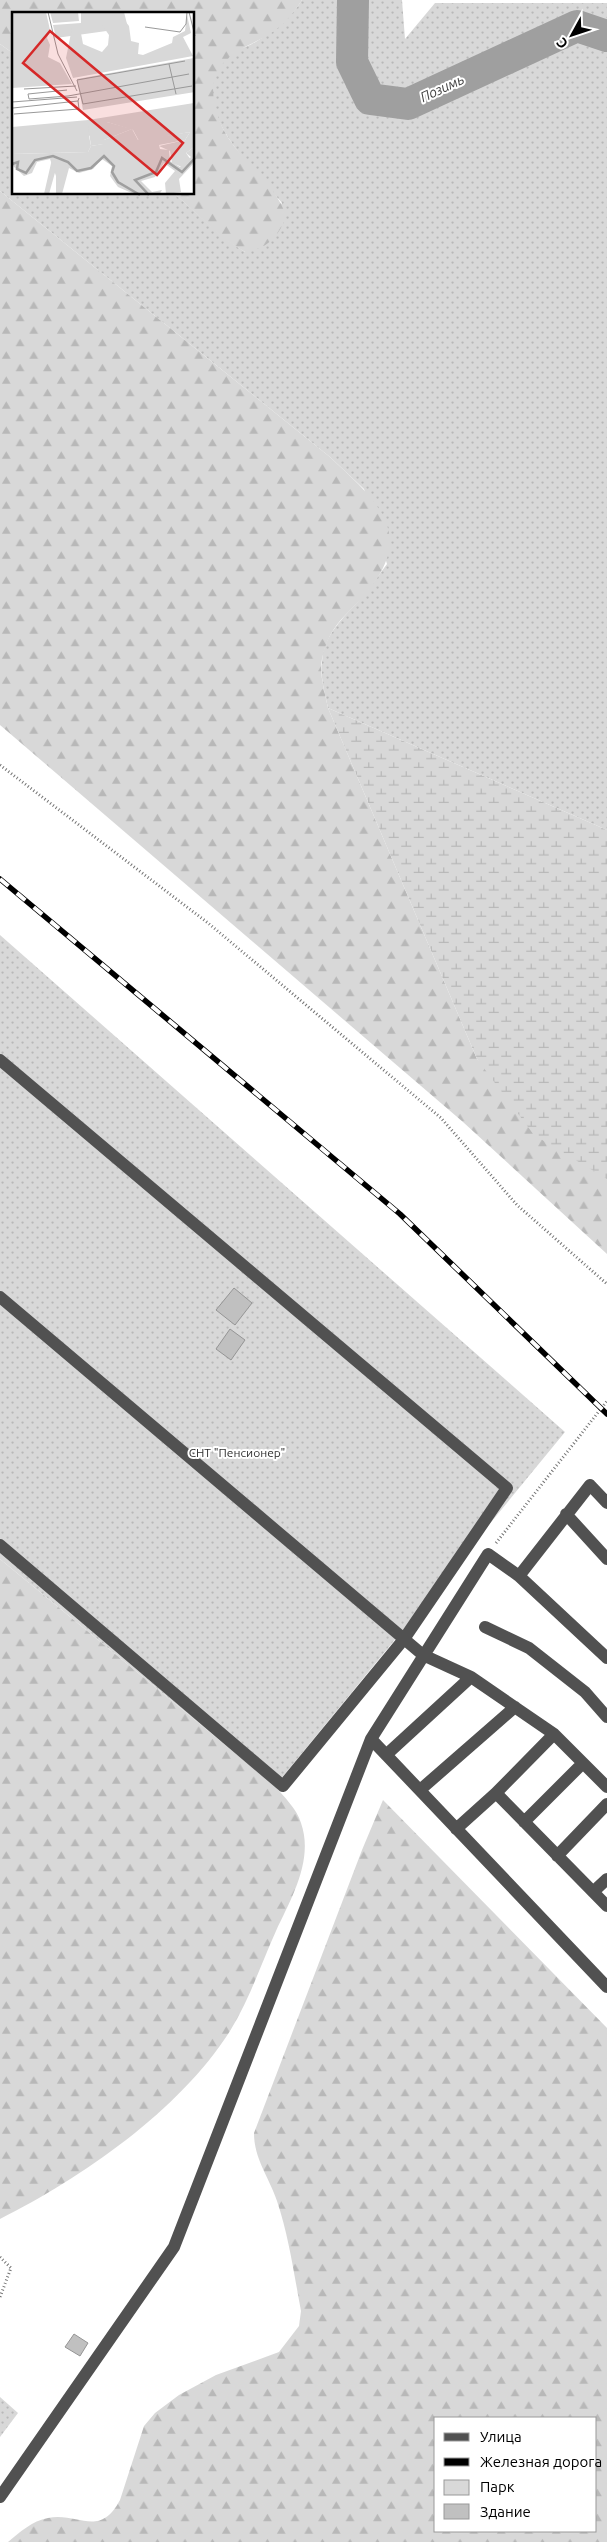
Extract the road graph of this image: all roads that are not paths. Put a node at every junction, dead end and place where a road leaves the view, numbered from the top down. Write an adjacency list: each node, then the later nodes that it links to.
1 (0, 1060): 9 (street)
2 (0, 1297): 9 (street)
3 (607, 1503): 4 (street)
4 (566, 1514): 6 (street); 7 (street)
5 (0, 1546): 9 (street)
6 (607, 1559)
7 (519, 1576): 10 (street); 11 (street)
8 (485, 1627): 14 (street)
9 (404, 1639): 10 (street)
10 (423, 1655): 12 (street); 16 (street)
11 (607, 1658)
12 (471, 1676): 13 (street); 17 (street)
13 (515, 1707): 15 (street); 20 (street)
14 (607, 1716)
15 (554, 1734): 18 (street); 21 (street)
16 (371, 1739): 17 (street); 30 (street)
17 (386, 1755): 20 (street)
18 (583, 1763): 19 (street); 23 (street)
19 (607, 1787)
20 (420, 1790): 24 (street)
21 (496, 1793): 23 (street); 24 (street)
22 (607, 1804): 25 (street)
23 (524, 1822): 25 (street)
24 (456, 1829): 29 (street)
25 (558, 1856): 27 (street)
26 (607, 1879): 27 (street)
27 (593, 1892): 28 (street)
28 (607, 1906)
29 (607, 1987)
30 (0, 2497)

